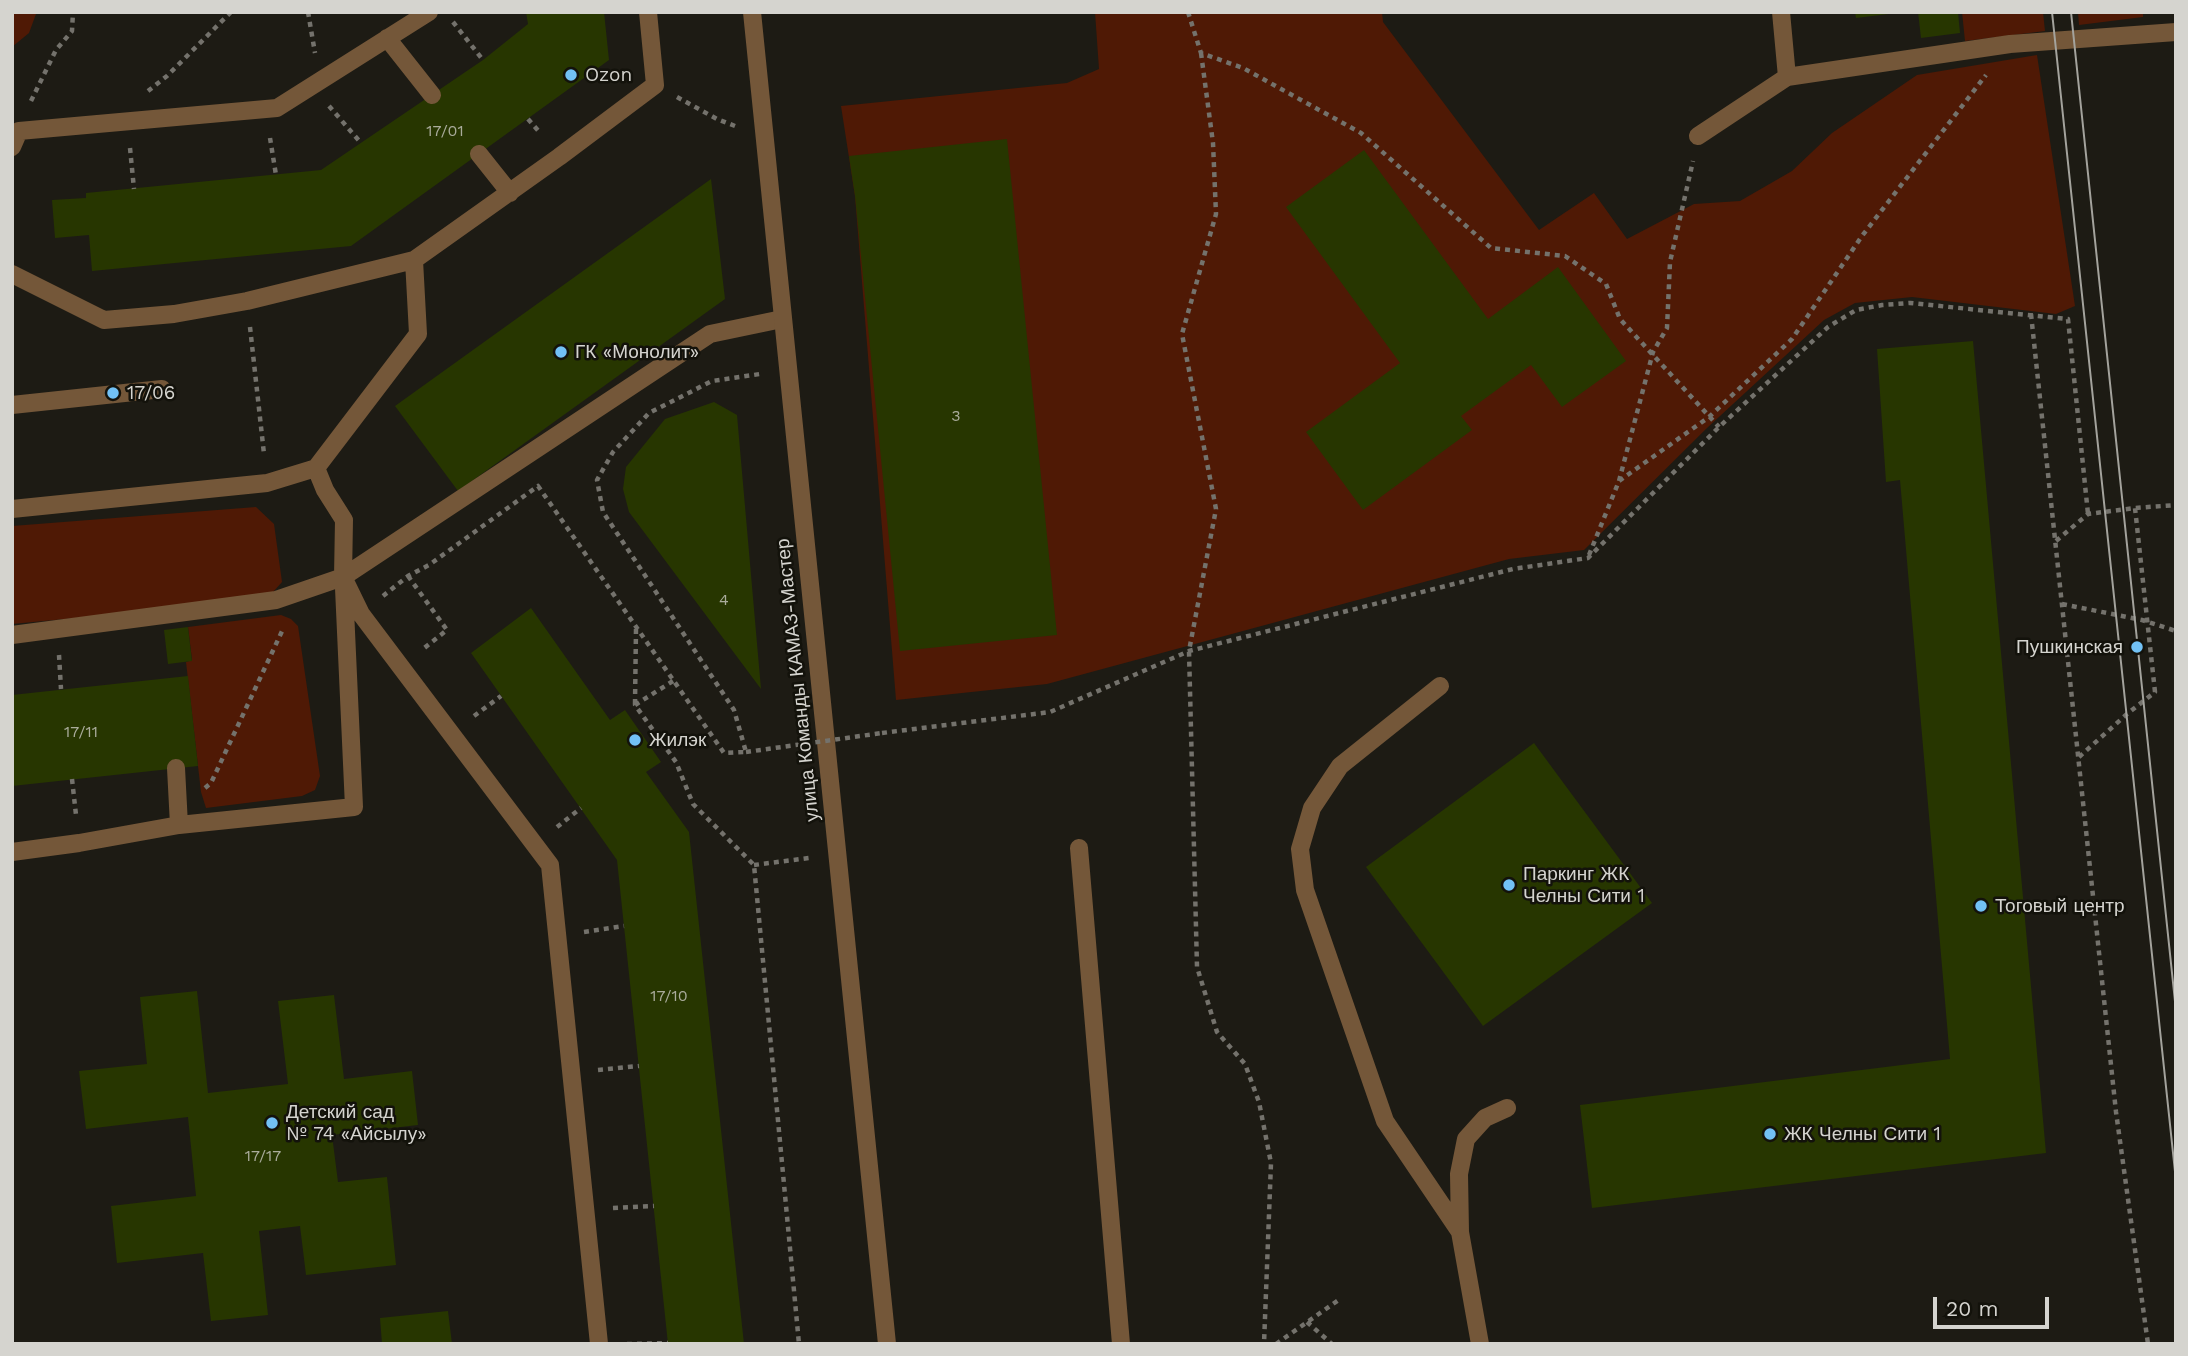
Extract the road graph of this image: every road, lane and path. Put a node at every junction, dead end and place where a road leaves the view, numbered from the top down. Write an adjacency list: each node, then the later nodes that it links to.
1 (73, 12): 22 (path)
2 (231, 12): 19 (path)
3 (429, 12): 10 (street)
4 (446, 12): 13 (path)
5 (648, 12): 15 (street)
6 (752, 12): 20 (street, улица Команды КАМАЗ-Мастер)
7 (1188, 12): 12 (path)
8 (1782, 12): 14 (street)
9 (2176, 33): 11 (street)
10 (387, 38): 16 (street); 17 (street)
11 (2010, 44): 14 (street); 37 (path)
12 (1201, 53): 33 (path); 57 (path)
13 (482, 60)
14 (1787, 78): 21 (street)
15 (655, 85): 20 (path); 27 (street)
16 (312, 86): 18 (street); 23 (path)
17 (432, 95)
18 (265, 109): 19 (street); 25 (path)
19 (127, 121): 22 (street); 26 (path)
20 (764, 136): 32 (street, улица Команды КАМАЗ-Мастер)
21 (1698, 136): 33 (path)
22 (15, 139)
23 (360, 143)
24 (479, 154): 27 (street)
25 (276, 175)
26 (134, 189)
27 (510, 193): 28 (street)
28 (414, 260): 30 (street); 39 (street)
29 (12, 274): 30 (street)
30 (247, 301): 41 (path)
31 (2032, 314): 38 (path); 45 (path); 46 (path)
32 (782, 319): 34 (street, улица Команды КАМАЗ-Мастер); 49 (street)
33 (1653, 352): 37 (path); 40 (path)
34 (787, 370): 62 (path); 70 (street, улица Команды КАМАЗ-Мастер)
35 (162, 389): 36 (street)
36 (12, 405)
37 (1709, 417): 38 (path); 40 (path)
38 (1719, 427): 47 (path)
39 (316, 468): 41 (street); 49 (street)
40 (1619, 481): 47 (path)
41 (267, 483): 44 (street)
42 (2176, 505): 43 (path)
43 (2135, 508): 45 (path); 52 (path)
44 (12, 509)
45 (2088, 514): 46 (path)
46 (2056, 541): 50 (path)
47 (1588, 558): 57 (path)
48 (408, 576): 51 (path); 54 (path); 58 (path)
49 (343, 577): 51 (street); 56 (street); 66 (street)
50 (2062, 604): 52 (path); 63 (path)
51 (360, 614): 58 (street)
52 (2147, 621): 55 (path); 63 (path)
53 (286, 624): 66 (path)
54 (636, 629): 59 (path); 61 (path)
55 (2176, 631)
56 (12, 635)
57 (1189, 651): 62 (path, bridge); 88 (path)
58 (401, 667): 73 (street)
59 (673, 681): 61 (path); 62 (path)
60 (1440, 686): 79 (street)
61 (635, 705): 71 (path)
62 (746, 752)
63 (2079, 757): 92 (path)
64 (176, 768): 66 (street)
65 (72, 779): 67 (path)
66 (179, 825): 67 (street)
67 (79, 843): 69 (street)
68 (1079, 848): 87 (street)
69 (12, 852)
70 (837, 854): 71 (path); 86 (street, улица Команды КАМАЗ-Мастер)
71 (754, 865): 85 (path)
72 (624, 926): 73 (path)
73 (557, 935): 75 (street)
74 (639, 1066): 75 (path)
75 (571, 1072): 78 (street)
76 (1507, 1108): 79 (street)
77 (654, 1206): 78 (path)
78 (585, 1209): 83 (street)
79 (1460, 1232): 91 (street)
80 (1340, 1299): 81 (path)
81 (1307, 1322): 89 (path); 90 (path)
82 (668, 1343): 84 (path)
83 (599, 1344)
84 (614, 1344)
85 (799, 1344)
86 (887, 1344)
87 (1121, 1344)
88 (1264, 1344)
89 (1276, 1344)
90 (1332, 1344)
91 (1480, 1344)
92 (2148, 1344)

